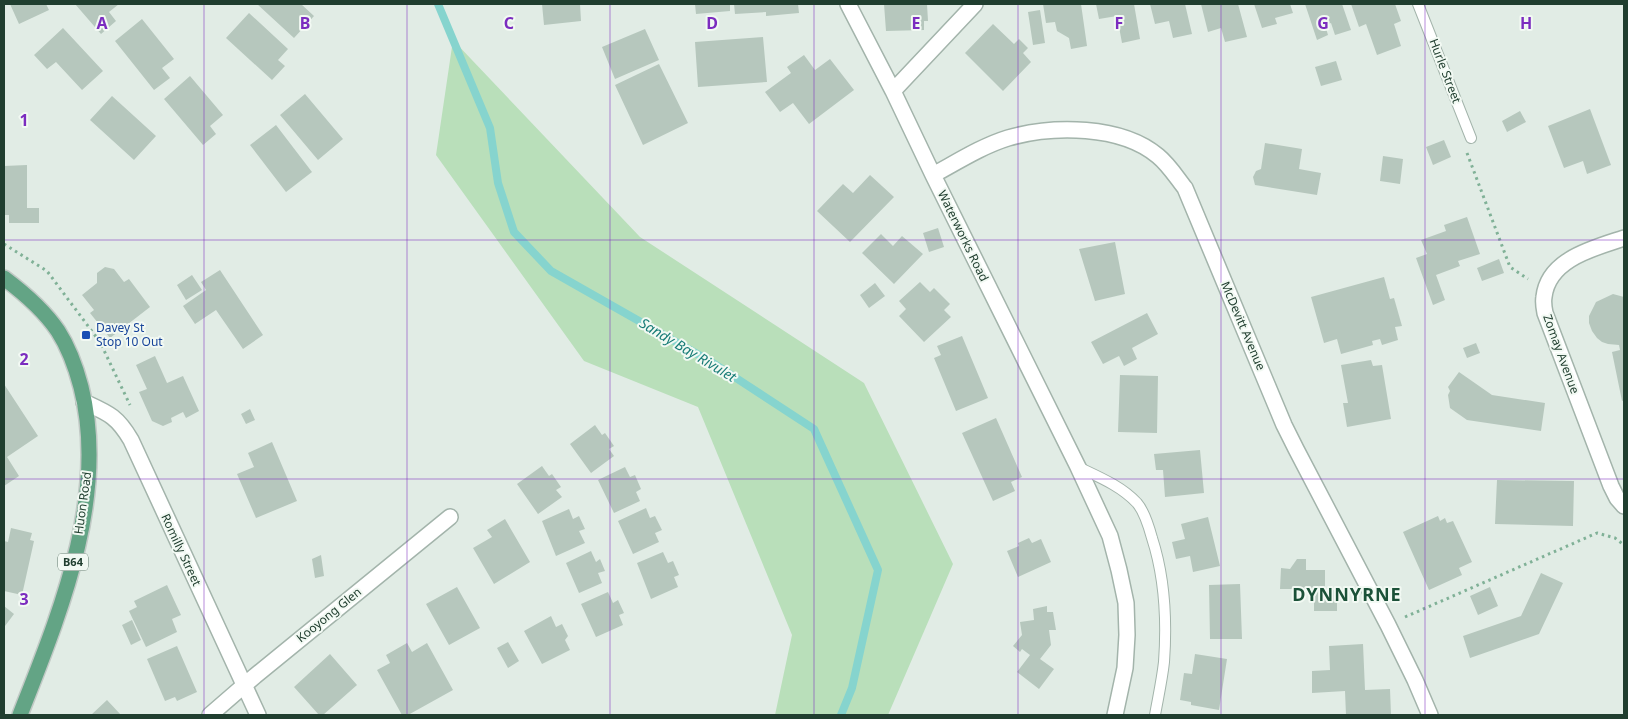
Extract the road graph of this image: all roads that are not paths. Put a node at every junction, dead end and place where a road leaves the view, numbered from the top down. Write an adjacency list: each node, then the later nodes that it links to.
1 (848, 4): 4 (street, Waterworks Road)
2 (975, 4): 4 (street)
3 (1418, 4): 5 (lane, Hurle Street)
4 (893, 91): 6 (street, Waterworks Road)
5 (1471, 138)
6 (933, 175): 10 (street, Waterworks Road); 19 (street, McDevitt Avenue)
7 (1624, 238): 11 (street, Zomay Avenue)
8 (4, 278): 9 (main road, B64)
9 (84, 402): 13 (street, Romilly Street); 14 (main road, Huon Road / B64)
10 (1078, 468): 17 (street, Waterworks Road); 18 (lane)
11 (1624, 506)
12 (450, 517): 13 (street, Kooyong Glen)
13 (243, 686): 15 (street, Kooyong Glen); 16 (street, Romilly Street)
14 (20, 715)
15 (210, 715)
16 (258, 715)
17 (1115, 715)
18 (1155, 715)
19 (1430, 715)

